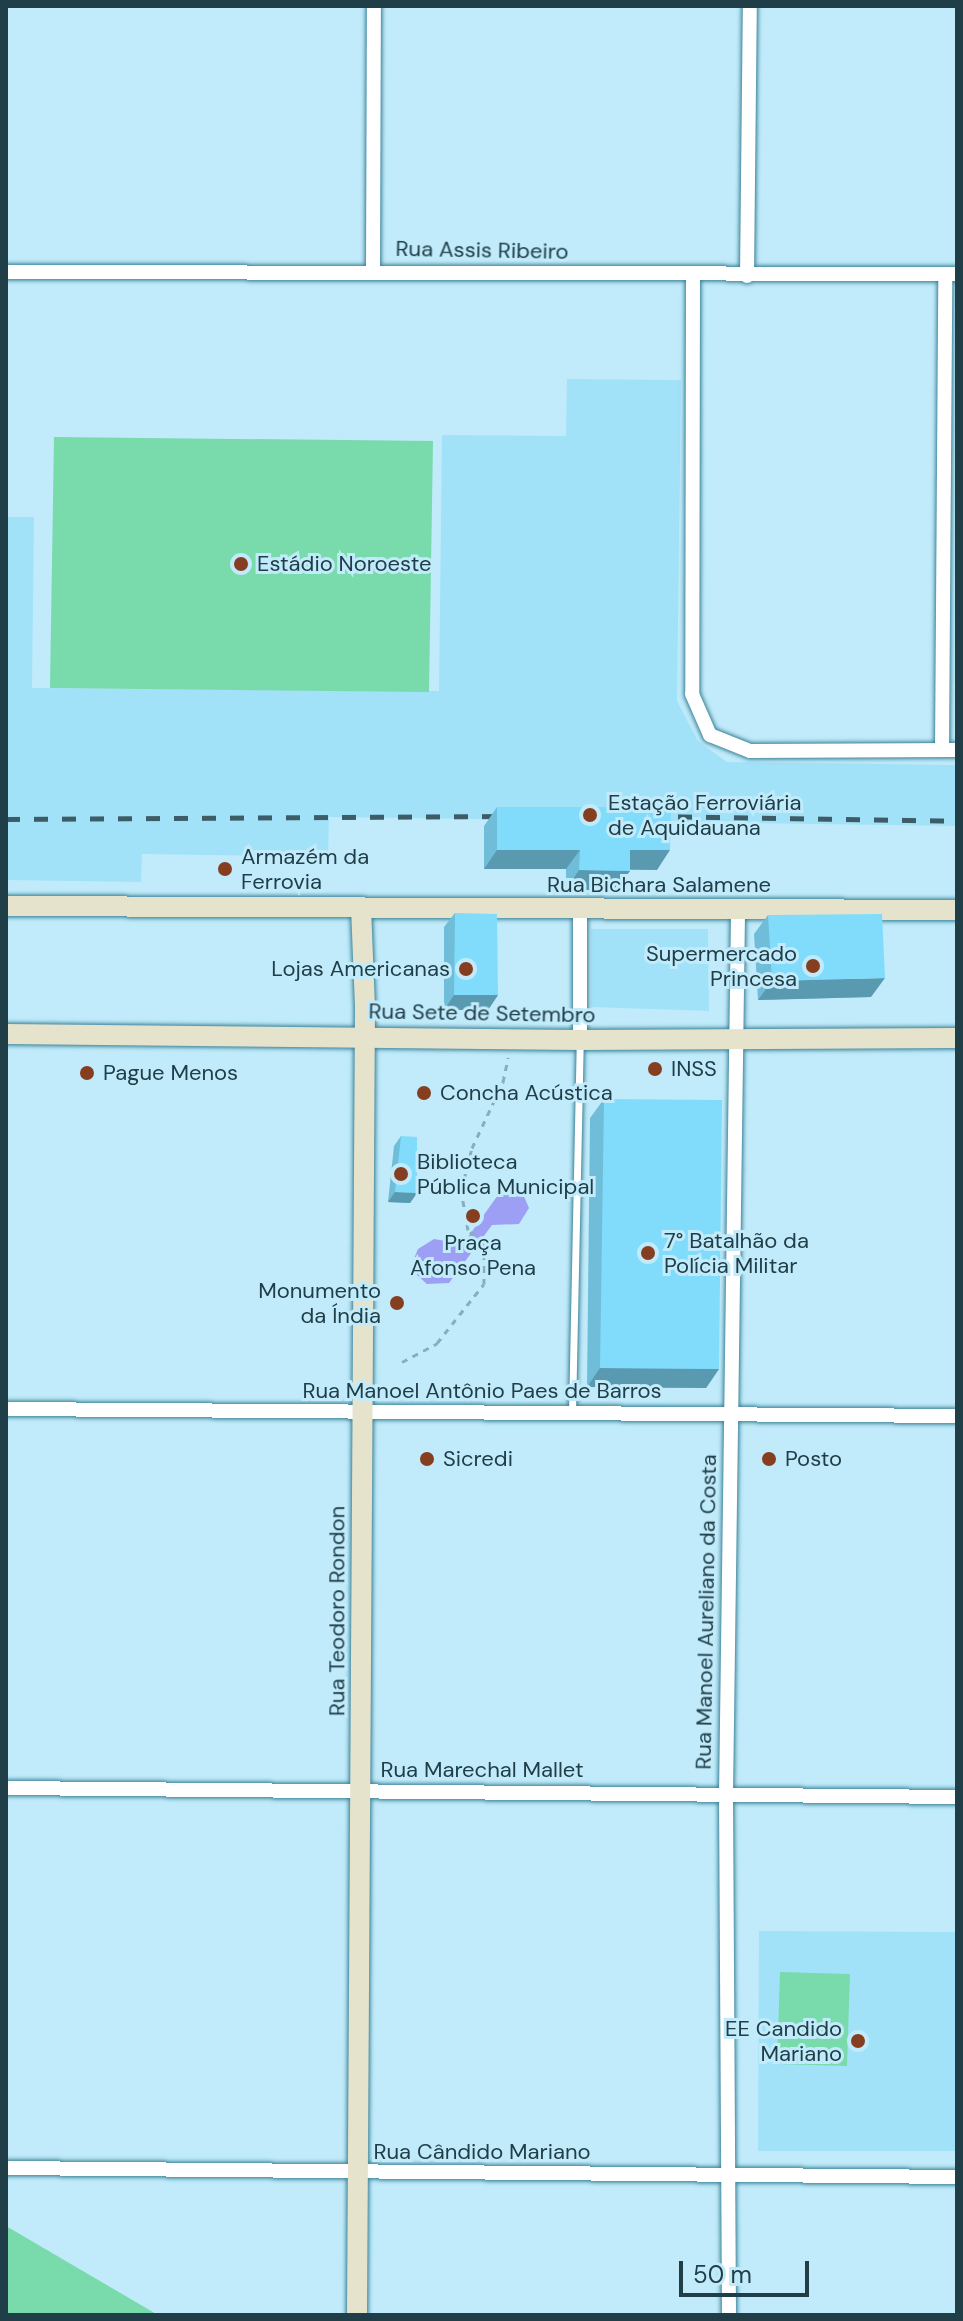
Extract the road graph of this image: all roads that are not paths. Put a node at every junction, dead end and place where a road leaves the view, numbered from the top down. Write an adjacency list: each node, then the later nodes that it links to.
1 (374, 6): 3 (street)
2 (750, 6): 7 (street)
3 (373, 270): 4 (street, Rua Assis Ribeiro); 6 (street, Rua Assis Ribeiro)
4 (6, 272)
5 (951, 274): 7 (street, Rua Assis Ribeiro); 8 (street)
6 (693, 276): 7 (street, Rua Assis Ribeiro); 8 (street)
7 (747, 276)
8 (949, 750)
9 (6, 906): 10 (main road, Rua Bichara Salamene)
10 (361, 907): 11 (main road, Rua Bichara Salamene); 15 (main road, Rua Teodoro Rondon)
11 (580, 908): 12 (main road, Rua Bichara Salamene); 18 (street)
12 (738, 909): 13 (main road, Rua Bichara Salamene); 16 (street, Rua Manoel Aureliano da Costa)
13 (957, 910)
14 (6, 1034): 15 (main road, Rua Sete de Setembro)
15 (363, 1035): 18 (main road, Rua Sete de Setembro); 20 (main road, Rua Teodoro Rondon)
16 (735, 1037): 17 (main road, Rua Sete de Setembro); 18 (main road, Rua Sete de Setembro); 22 (street, Rua Manoel Aureliano da Costa)
17 (957, 1038)
18 (580, 1040): 21 (lane)
19 (6, 1409): 20 (street, Rua Manoel Antônio Paes de Barros)
20 (362, 1413): 21 (street, Rua Manoel Antônio Paes de Barros); 25 (main road, Rua Teodoro Rondon)
21 (572, 1413): 22 (street, Rua Manoel Antônio Paes de Barros)
22 (730, 1415): 23 (street, Rua Manoel Antônio Paes de Barros); 26 (street, Rua Manoel Aureliano da Costa)
23 (957, 1416)
24 (6, 1788): 25 (street, Rua Marechal Mallet)
25 (360, 1792): 26 (street, Rua Marechal Mallet); 29 (main road, Rua Teodoro Rondon)
26 (726, 1795): 27 (street, Rua Marechal Mallet); 30 (street, Rua Manoel Aureliano da Costa)
27 (957, 1797)
28 (6, 2168): 29 (street, Rua Cândido Mariano)
29 (358, 2174): 30 (street, Rua Cândido Mariano); 32 (main road, Rua Teodoro Rondon)
30 (727, 2176): 31 (street, Rua Cândido Mariano); 33 (street, Rua Manoel Aureliano da Costa)
31 (957, 2177)
32 (357, 2315)
33 (729, 2315)

